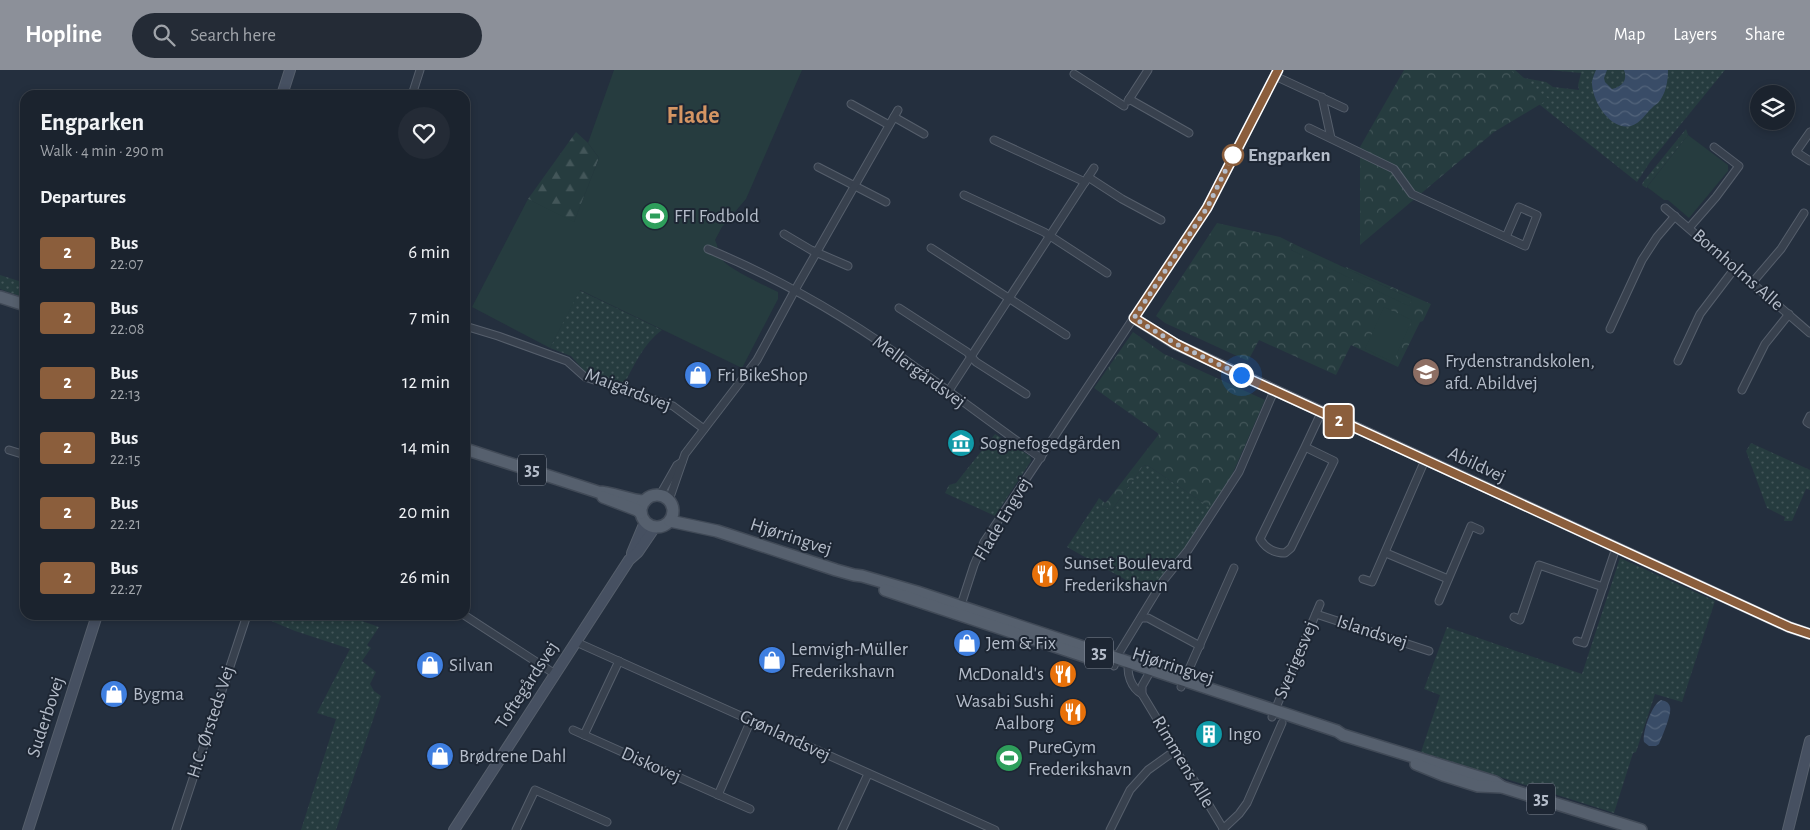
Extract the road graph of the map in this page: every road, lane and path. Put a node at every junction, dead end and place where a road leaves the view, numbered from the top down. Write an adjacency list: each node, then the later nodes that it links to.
1 (290, 70): 6 (street)
2 (420, 70): 7 (street)
3 (1148, 70): 9 (street)
4 (1276, 73): 8 (street); 50 (street, Flade Engvej)
5 (1074, 74): 9 (street)
6 (284, 90)
7 (414, 90)
8 (1322, 97): 11 (street); 19 (street)
9 (1129, 99): 17 (street)
10 (851, 104): 14 (street)
11 (1344, 108)
12 (898, 110): 13 (street)
13 (894, 117): 14 (street); 18 (street)
14 (889, 125): 26 (street)
15 (1309, 128): 19 (street)
16 (1810, 132): 22 (street)
17 (1189, 133)
18 (924, 134)
19 (1331, 138): 36 (street)
20 (994, 140): 25 (street)
21 (1714, 147): 33 (street)
22 (1810, 161)
23 (818, 167): 26 (street)
24 (1094, 168): 25 (street)
25 (1087, 179): 32 (street); 35 (street)
26 (854, 186): 28 (street); 39 (street)
27 (964, 195): 35 (street)
28 (886, 202)
29 (1665, 208): 31 (street, Bornholms Alle)
30 (1804, 213): 43 (street)
31 (1675, 216): 33 (street, Bornholms Alle); 52 (street)
32 (1161, 220)
33 (1689, 228): 41 (street, Bornholms Alle)
34 (784, 234): 39 (street)
35 (1050, 236): 42 (street); 46 (street)
36 (1506, 237): 36 (street)
37 (708, 248): 44 (street, Mellergårdsvej)
38 (931, 248): 46 (street)
39 (816, 252): 40 (street); 44 (street)
40 (848, 266)
41 (1735, 268): 43 (street, Bornholms Alle); 56 (street)
42 (1107, 273)
43 (1752, 283): 49 (street, Bornholms Alle)
44 (795, 290): 59 (street, Mellergårdsvej); 64 (street)
45 (0, 297): 47 (main road)
46 (1009, 298): 54 (street); 55 (street)
47 (20, 303)
48 (899, 308): 55 (street)
49 (1788, 314): 53 (street, Bornholms Alle); 57 (street)
50 (1134, 318): 58 (street, Abildvej); 69 (street, Flade Engvej)
51 (470, 328): 64 (street, Maigårdsvej)
52 (1610, 329)
53 (1810, 332)
54 (1066, 335)
55 (971, 356): 59 (street); 60 (street)
56 (1678, 361)
57 (1742, 390)
58 (1274, 391): 61 (street, Abildvej); 89 (street)
59 (948, 392): 69 (street, Mellergårdsvej)
60 (1026, 394)
61 (1322, 413): 65 (street); 70 (street, Abildvej)
62 (1810, 416): 63 (street)
63 (1810, 424)
64 (704, 429): 73 (street)
65 (1305, 447): 65 (street)
66 (10, 450): 68 (street)
67 (470, 451): 71 (main road, 35)
68 (20, 453)
69 (1041, 458): 86 (street, Flade Engvej)
70 (1425, 460): 78 (street, Abildvej); 79 (street)
71 (598, 492): 72 (main road, 35); 74 (main road, 35)
72 (645, 501): 73 (main road); 74 (main road)
73 (667, 501): 75 (main road); 77 (main road, Hjørringvej / 35)
74 (647, 521): 75 (main road); 95 (street, Toftegårdsvej)
75 (670, 521): 77 (main road, Hjørringvej / 35)
76 (1480, 530): 82 (street)
77 (717, 531): 86 (main road, Hjørringvej / 35)
78 (1616, 548): 83 (street); 93 (street, Abildvej)
79 (1386, 553): 81 (street); 82 (street)
80 (1234, 568): 96 (street)
81 (1363, 579)
82 (1448, 579): 84 (street)
83 (1603, 586): 88 (street); 94 (street)
84 (1439, 600)
85 (1320, 604): 87 (street, Sverigesvej)
86 (960, 611): 99 (main road, Hjørringvej / 35)
87 (1316, 614): 97 (street, Islandsvej); 105 (street, Sverigesvej)
88 (1514, 617)
89 (1141, 618): 96 (street); 99 (street)
90 (470, 619): 102 (street)
91 (95, 620): 120 (street, Suderbovej)
92 (244, 620): 121 (street, H.C. Ørsteds Vej)
93 (1810, 634)
94 (1577, 641)
95 (576, 642): 98 (street, Grønlandsvej); 102 (street, Toftegårdsvej)
96 (1200, 646): 103 (street)
97 (1429, 651)
98 (619, 661): 106 (street, Grønlandsvej); 108 (street)
99 (1115, 662): 100 (main road, Hjørringvej / 35)
100 (1128, 666): 101 (main road, Hjørringvej / 35); 104 (street, Rimmens Alle)
101 (1150, 673): 103 (main road, Hjørringvej / 35); 104 (street)
102 (555, 674): 122 (street, Toftegårdsvej)
103 (1183, 684): 105 (main road, Hjørringvej / 35)
104 (1142, 694): 110 (street, Rimmens Alle)
105 (1277, 717): 115 (main road, Hjørringvej / 35); 118 (street, Sverigesvej)
106 (750, 720): 111 (street, Grønlandsvej); 113 (street)
107 (573, 730): 108 (street, Diskovej)
108 (584, 735): 113 (street, Diskovej)
109 (1810, 741): 112 (street)
110 (1176, 750): 118 (street, Rimmens Alle); 126 (street)
111 (868, 774): 117 (street, Grønlandsvej); 124 (street)
112 (1805, 776): 119 (street)
113 (718, 794): 114 (street, Diskovej)
114 (750, 809)
115 (1579, 812): 127 (main road, Hjørringvej / 35); 128 (main road, Hjørringvej / 35)
116 (607, 822): 123 (street)
117 (985, 828): 125 (street, Grønlandsvej)
118 (1223, 829)
119 (1787, 829)
120 (28, 830)
121 (176, 830)
122 (454, 830)
123 (516, 830)
124 (842, 830)
125 (995, 830)
126 (1110, 830)
127 (1617, 830)
128 (1641, 830)

